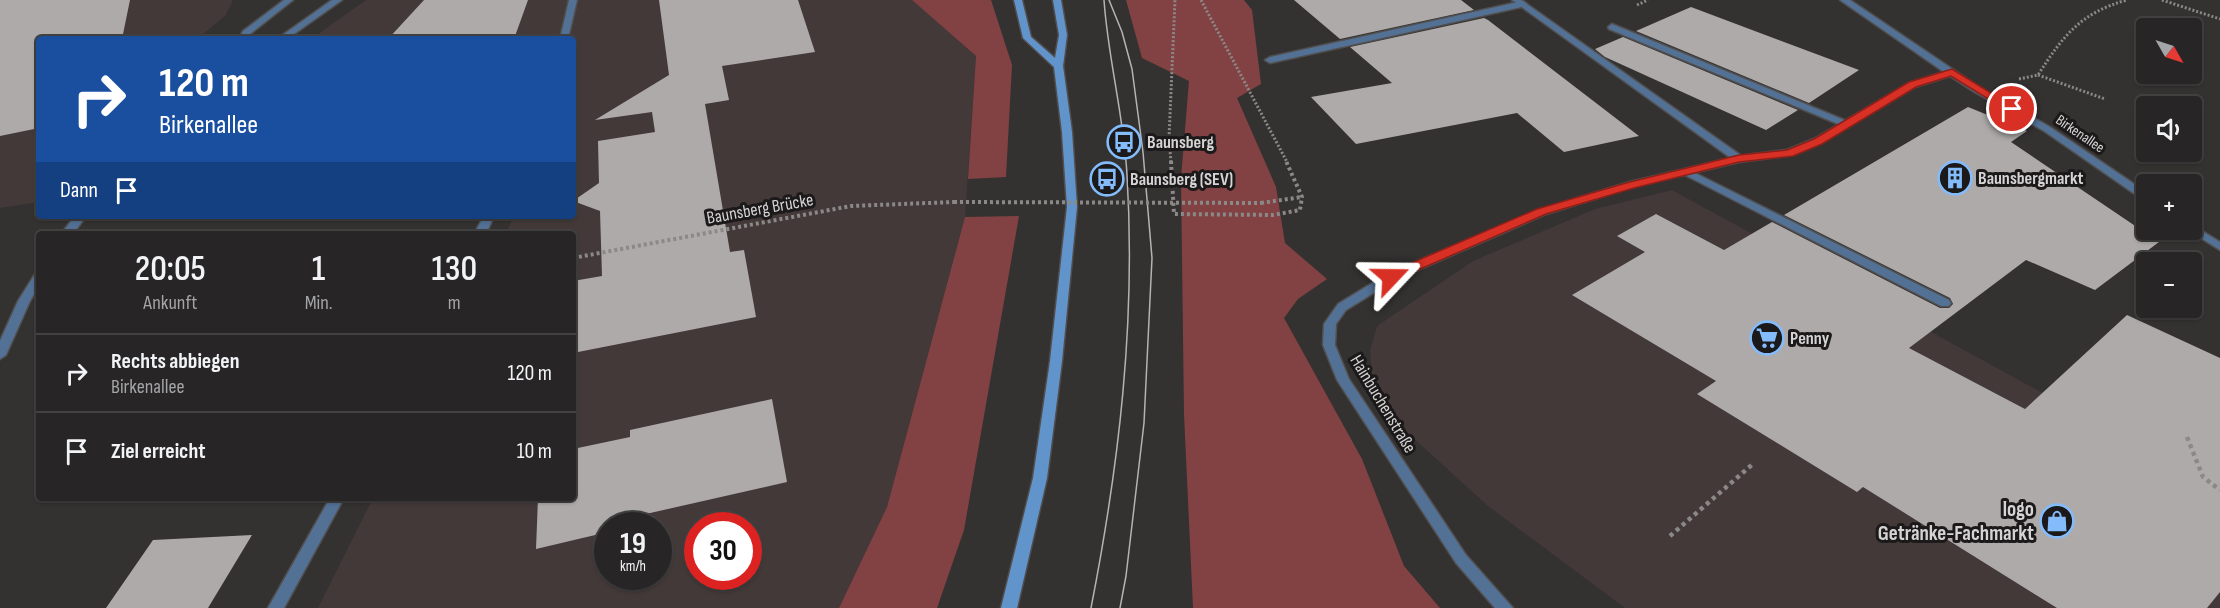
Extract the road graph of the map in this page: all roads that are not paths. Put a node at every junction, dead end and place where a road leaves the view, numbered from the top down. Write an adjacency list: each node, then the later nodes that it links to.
1 (289, 0): 9 (street)
2 (338, 0): 10 (street)
3 (573, 0): 11 (street)
4 (1018, 0): 13 (main road)
5 (1057, 0): 13 (main road)
6 (1844, 0): 14 (street, Birkenallee)
7 (1520, 2): 12 (street); 16 (street)
8 (1612, 27): 15 (street)
9 (244, 36)
10 (285, 36)
11 (565, 36)
12 (1270, 60)
13 (1058, 66): 28 (main road)
14 (1952, 72): 15 (street, Hainbuchenstraße); 18 (street, Birkenallee)
15 (1846, 124): 16 (street, Hainbuchenstraße)
16 (1739, 159): 17 (street, Hainbuchenstraße)
17 (1687, 172): 24 (street); 29 (street, Hainbuchenstraße)
18 (2136, 190)
19 (79, 219): 20 (street)
20 (69, 231)
21 (2202, 235): 22 (street)
22 (2220, 248)
23 (36, 282): 25 (street)
24 (1945, 303)
25 (0, 355)
26 (335, 501): 27 (street)
27 (276, 608)
28 (1009, 608)
29 (1505, 608)

